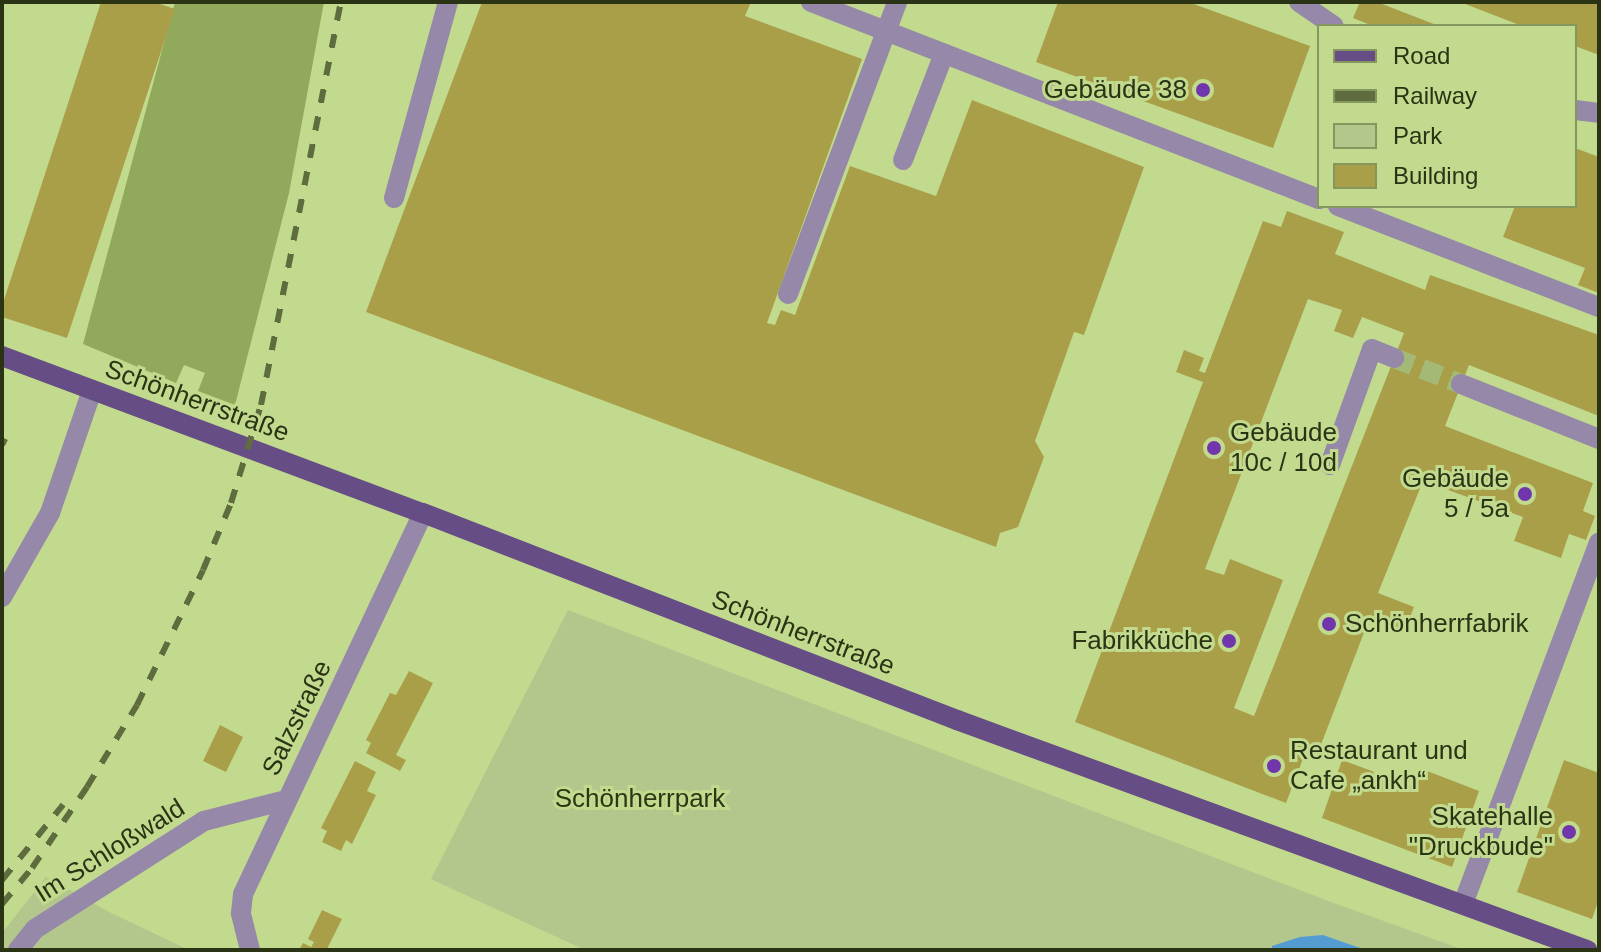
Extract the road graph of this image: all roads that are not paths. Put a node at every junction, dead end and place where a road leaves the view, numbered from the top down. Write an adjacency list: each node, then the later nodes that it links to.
1 (448, 2): 11 (street)
2 (811, 2): 6 (street)
3 (897, 2): 6 (street)
4 (1299, 2): 5 (street)
5 (1331, 24)
6 (886, 31): 7 (street); 14 (street)
7 (944, 54): 10 (street); 12 (street)
8 (1577, 110): 9 (street)
9 (1599, 113)
10 (903, 160)
11 (394, 198)
12 (1317, 198)
13 (1343, 208): 15 (street)
14 (788, 294)
15 (1599, 307)
16 (2, 356): 19 (main road, Schönherrstraße)
17 (1394, 358): 21 (street)
18 (1461, 384): 20 (street)
19 (92, 390): 22 (main road, Schönherrstraße); 24 (street)
20 (1599, 439)
21 (1330, 465)
22 (423, 513): 25 (street, Salzstraße); 26 (main road, Schönherrstraße)
23 (1599, 543): 26 (street)
24 (2, 597)
25 (286, 800): 27 (street, Im Schloßwald); 28 (street, Salzstraße)
26 (1463, 904): 29 (main road, Schönherrstraße)
27 (18, 950)
28 (250, 950)
29 (1587, 950)

